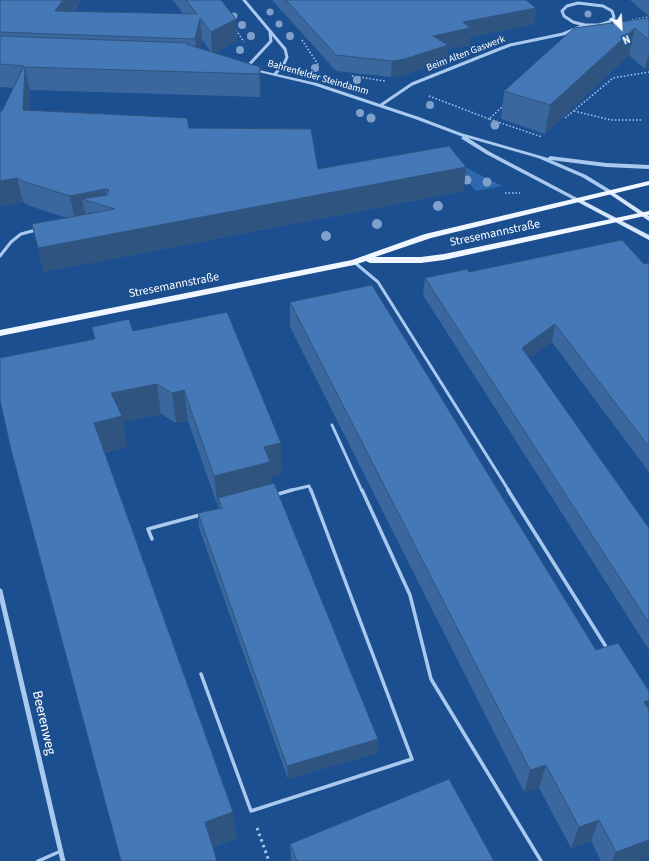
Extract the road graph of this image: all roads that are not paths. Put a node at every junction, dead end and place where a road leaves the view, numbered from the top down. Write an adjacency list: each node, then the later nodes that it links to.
1 (244, 0): 3 (street)
2 (585, 25): 2 (street, Beim Alten Gaswerk); 7 (street, Beim Alten Gaswerk)
3 (270, 31): 5 (street); 6 (street)
4 (238, 68): 5 (street, Bahrenfelder Steindamm)
5 (245, 68): 6 (street, Bahrenfelder Steindamm)
6 (275, 74): 7 (street, Bahrenfelder Steindamm)
7 (381, 105): 8 (street, Bahrenfelder Steindamm)
8 (459, 134): 9 (street, Bahrenfelder Steindamm); 13 (street, Bahrenfelder Steindamm)
9 (540, 157): 10 (street); 12 (street, Bahrenfelder Steindamm)
10 (649, 167)
11 (649, 183): 12 (main road, Stresemannstraße)
12 (610, 192): 13 (main road, Stresemannstraße); 14 (main road)
13 (578, 200): 15 (main road); 19 (main road, Stresemannstraße)
14 (647, 215): 15 (main road, Stresemannstraße)
15 (615, 220): 17 (main road); 19 (main road, Stresemannstraße)
16 (41, 229): 18 (lane)
17 (649, 238)
18 (0, 256)
19 (354, 262): 20 (main road, Stresemannstraße); 26 (lane)
20 (0, 333)
21 (332, 425): 31 (lane)
22 (268, 497): 27 (lane)
23 (208, 512): 24 (lane)
24 (152, 538)
25 (0, 591): 28 (street, Beerenweg)
26 (611, 655)
27 (201, 674)
28 (61, 852): 29 (lane); 30 (street, Beerenweg)
29 (38, 861)
30 (63, 861)
31 (541, 861)

